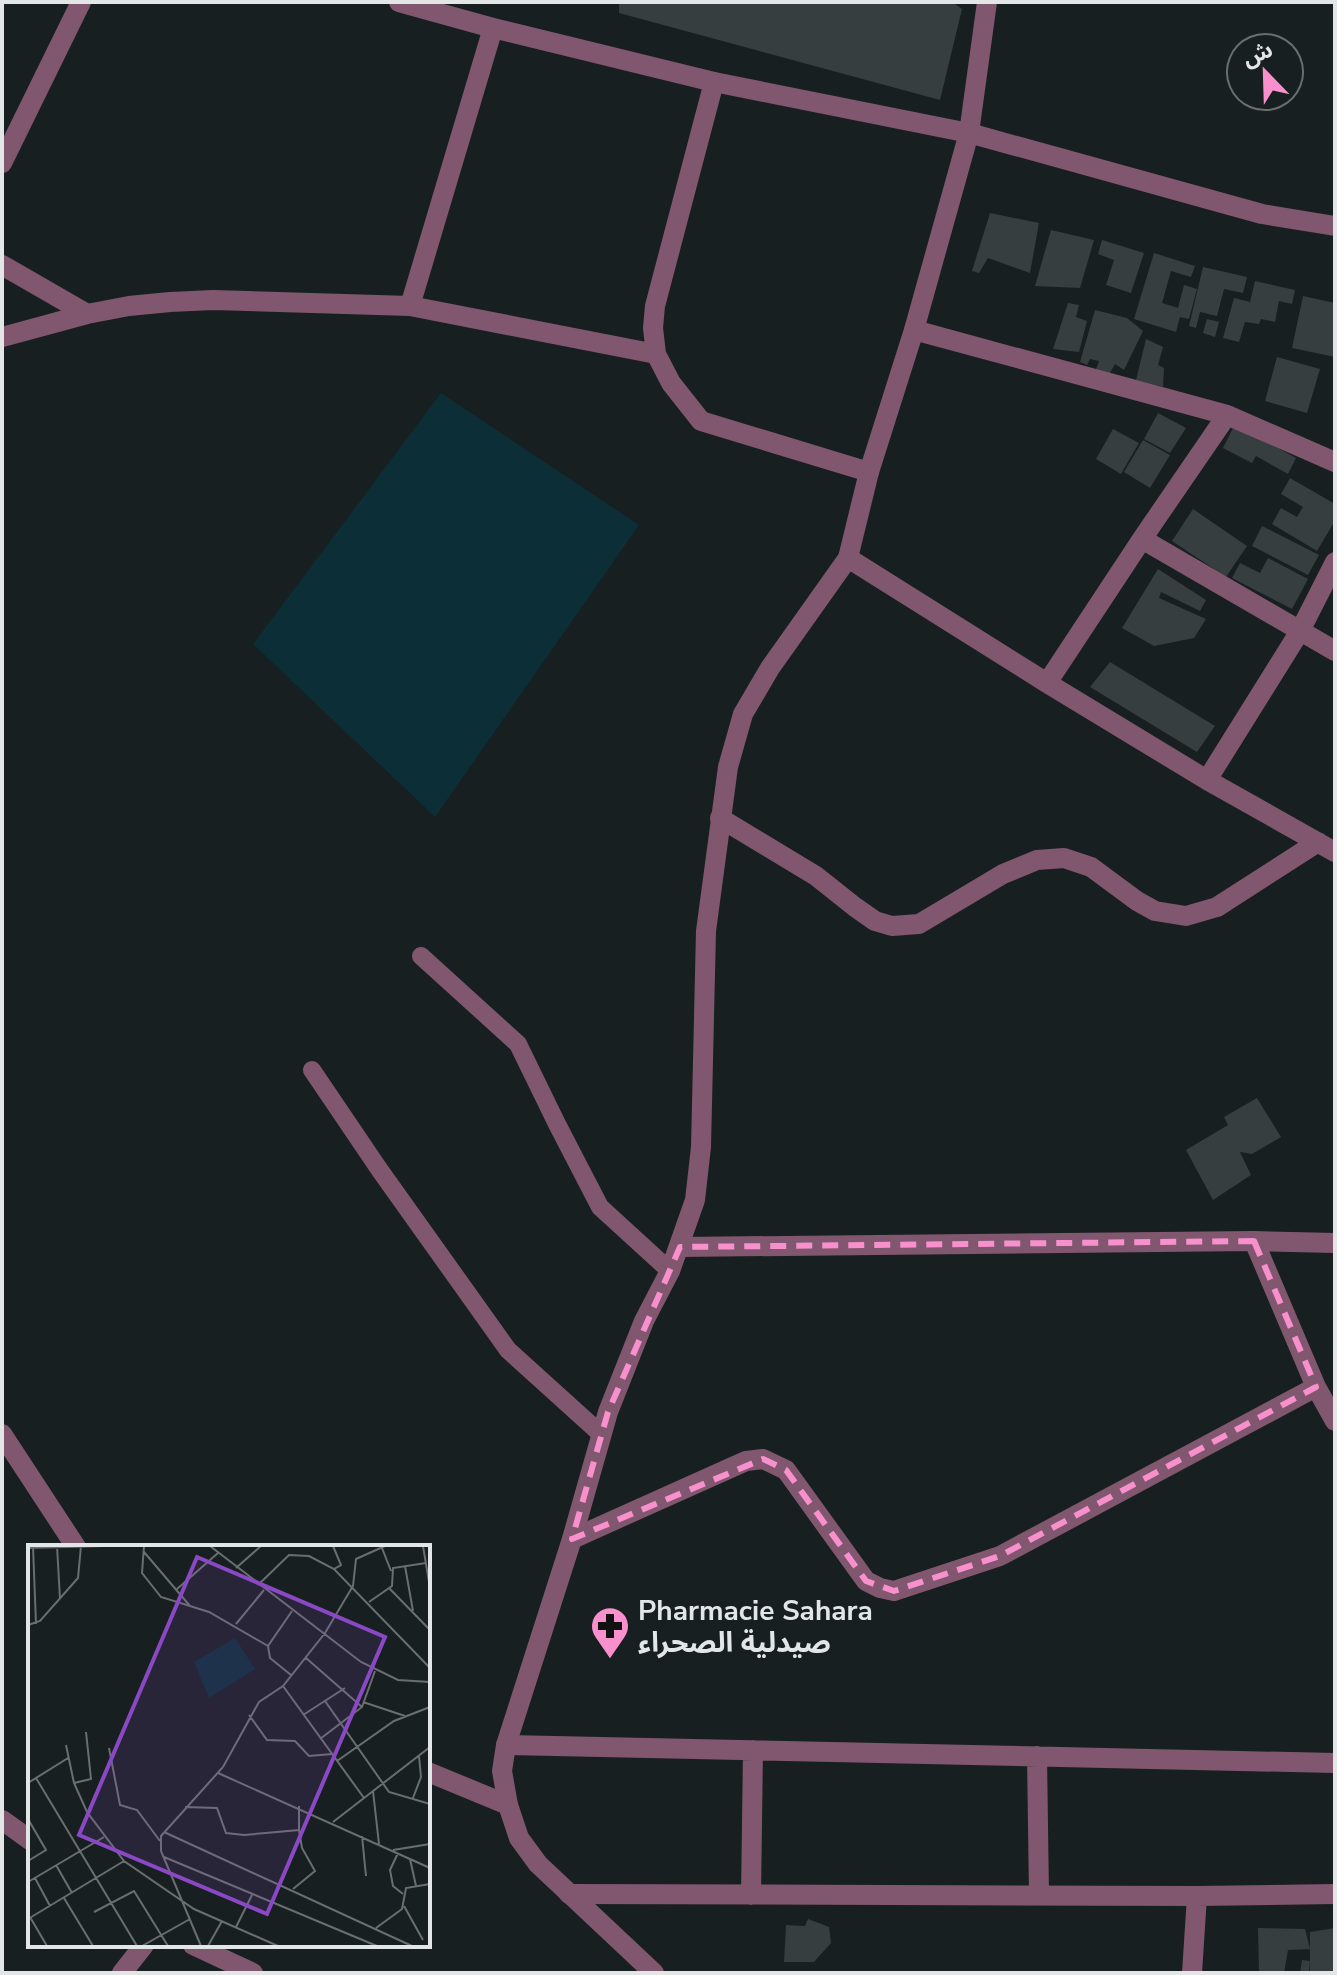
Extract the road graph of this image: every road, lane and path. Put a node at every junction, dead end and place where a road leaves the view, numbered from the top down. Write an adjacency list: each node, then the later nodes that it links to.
1 (81, 2): 8 (street)
2 (399, 2): 4 (street)
3 (987, 2): 7 (street)
4 (447, 8): 5 (street)
5 (493, 28): 6 (street); 11 (street)
6 (714, 82): 7 (street); 15 (street)
7 (969, 133): 9 (street); 13 (street)
8 (2, 163)
9 (1335, 226)
10 (2, 265): 12 (street)
11 (410, 306): 12 (street); 15 (street)
12 (87, 314): 14 (street)
13 (914, 330): 16 (street); 18 (street)
14 (2, 337)
15 (656, 354): 18 (street)
16 (1227, 415): 17 (street); 19 (street)
17 (1335, 462)
18 (869, 472): 20 (street)
19 (1142, 539): 22 (street); 24 (street)
20 (848, 558): 24 (street); 26 (street)
21 (1335, 562): 22 (street)
22 (1300, 631): 23 (street); 25 (street)
23 (1335, 651)
24 (1047, 683): 25 (street)
25 (1207, 780): 27 (street)
26 (720, 818): 27 (street); 32 (street)
27 (1326, 847)
28 (421, 956): 33 (lane)
29 (312, 1070): 37 (lane)
30 (1254, 1241): 31 (street); 32 (street); 34 (street)
31 (1335, 1243)
32 (680, 1247): 33 (street)
33 (670, 1271): 37 (street)
34 (1316, 1387): 35 (street); 38 (street)
35 (1335, 1421)
36 (2, 1434): 39 (street)
37 (602, 1435): 38 (street)
38 (572, 1539): 40 (street)
39 (75, 1545)
40 (506, 1745): 41 (street); 45 (street)
41 (753, 1750): 42 (street); 50 (street)
42 (1037, 1756): 43 (street); 51 (street)
43 (1335, 1763)
44 (430, 1773): 45 (street)
45 (508, 1805): 48 (street)
46 (2, 1820): 47 (street)
47 (28, 1839)
48 (569, 1894): 50 (street); 57 (street)
49 (1335, 1894): 52 (street)
50 (751, 1895): 51 (street)
51 (1039, 1895): 52 (street)
52 (1197, 1896): 58 (street)
53 (142, 1947): 55 (street)
54 (197, 1947): 56 (street)
55 (122, 1973)
56 (253, 1973)
57 (654, 1973)
58 (1192, 1973)

